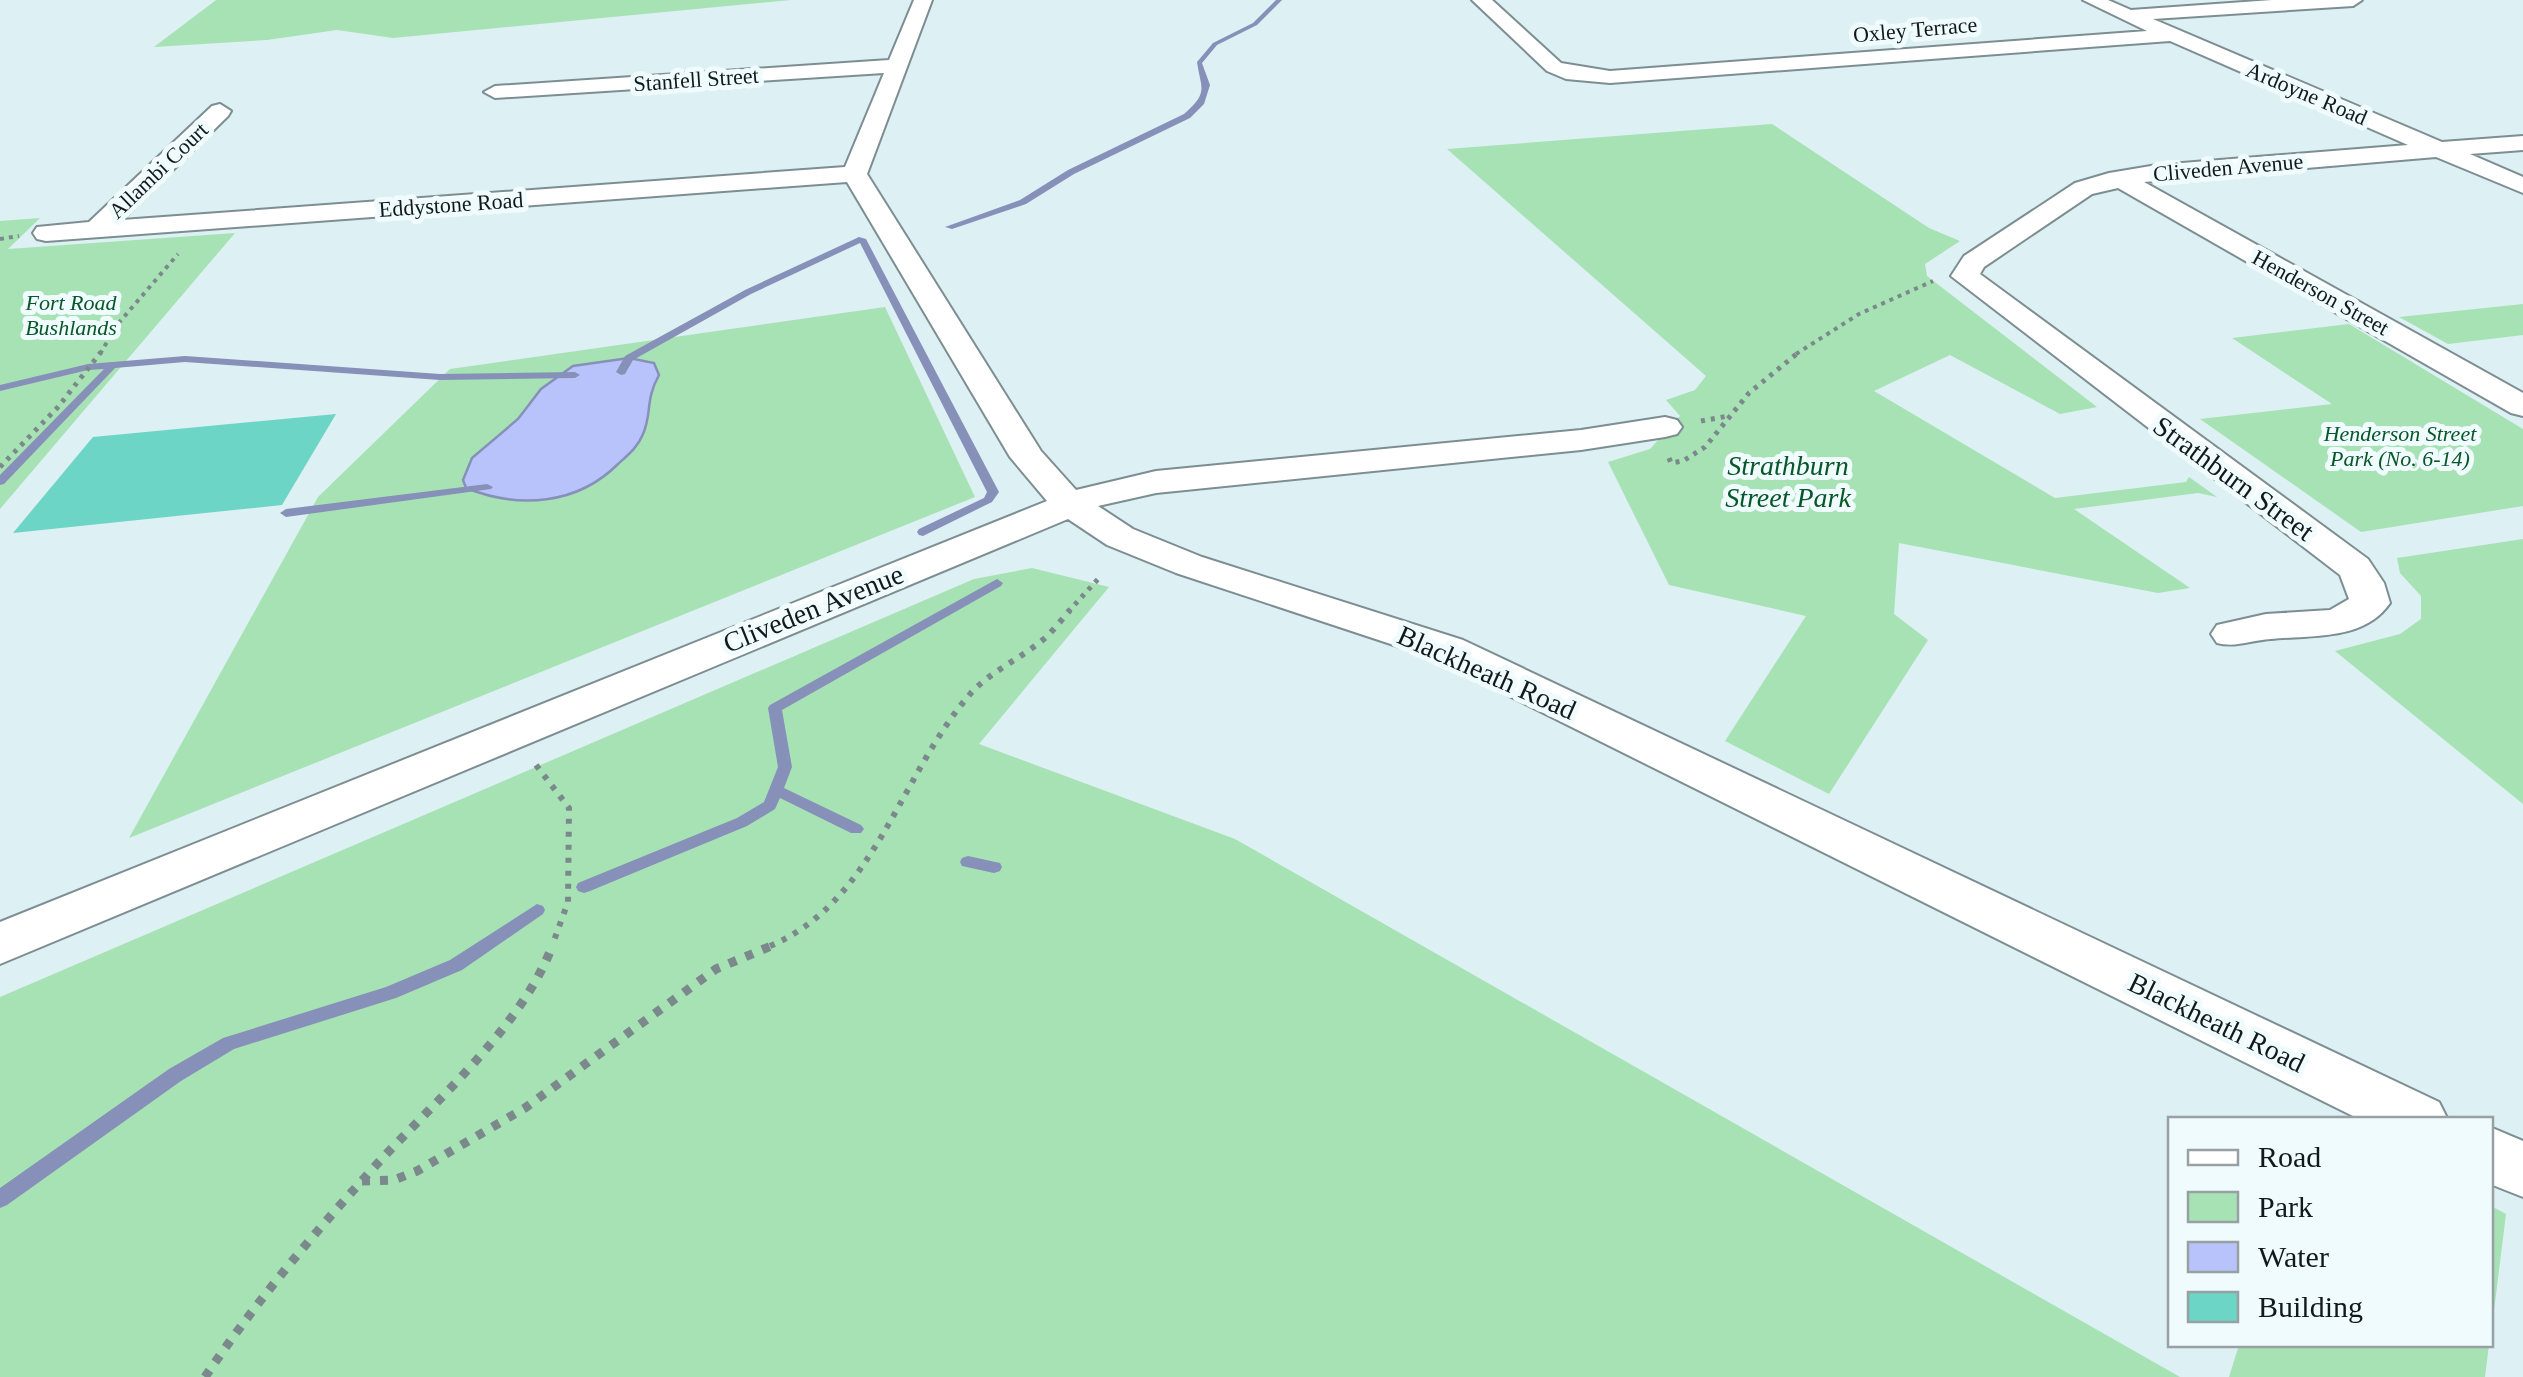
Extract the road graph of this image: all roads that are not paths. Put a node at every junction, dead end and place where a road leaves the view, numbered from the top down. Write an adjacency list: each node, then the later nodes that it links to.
1 (923, 0): 9 (street)
2 (1481, 0): 8 (street, Oxley Terrace)
3 (2092, 0): 5 (street, Ardoyne Road)
4 (2352, 0): 5 (street)
5 (2127, 15): 6 (street, Ardoyne Road)
6 (2172, 35): 8 (street, Oxley Terrace); 13 (street, Ardoyne Road)
7 (1823, 53): 8 (street, Oxley Terrace)
8 (1776, 61)
9 (897, 66): 10 (street, Stanfell Street); 14 (street)
10 (495, 92)
11 (220, 111): 17 (street, Allambi Court)
12 (2523, 143): 13 (street, Cliveden Avenue)
13 (2441, 150): 15 (street, Cliveden Avenue); 16 (street, Ardoyne Road)
14 (854, 174): 17 (street, Eddystone Road); 22 (street, Blackheath Road)
15 (2118, 178): 19 (street, Cliveden Avenue); 20 (street, Henderson Street)
16 (2523, 186)
17 (96, 230): 18 (street, Eddystone Road)
18 (46, 233)
19 (1965, 276): 23 (street, Strathburn Street)
20 (2523, 406)
21 (1665, 428): 22 (street, Cliveden Avenue)
22 (1068, 502): 24 (street, Cliveden Avenue); 25 (street, Blackheath Road)
23 (2231, 634)
24 (0, 944)
25 (2413, 1117)
26 (2493, 1155): 27 (street)
27 (2523, 1170)

